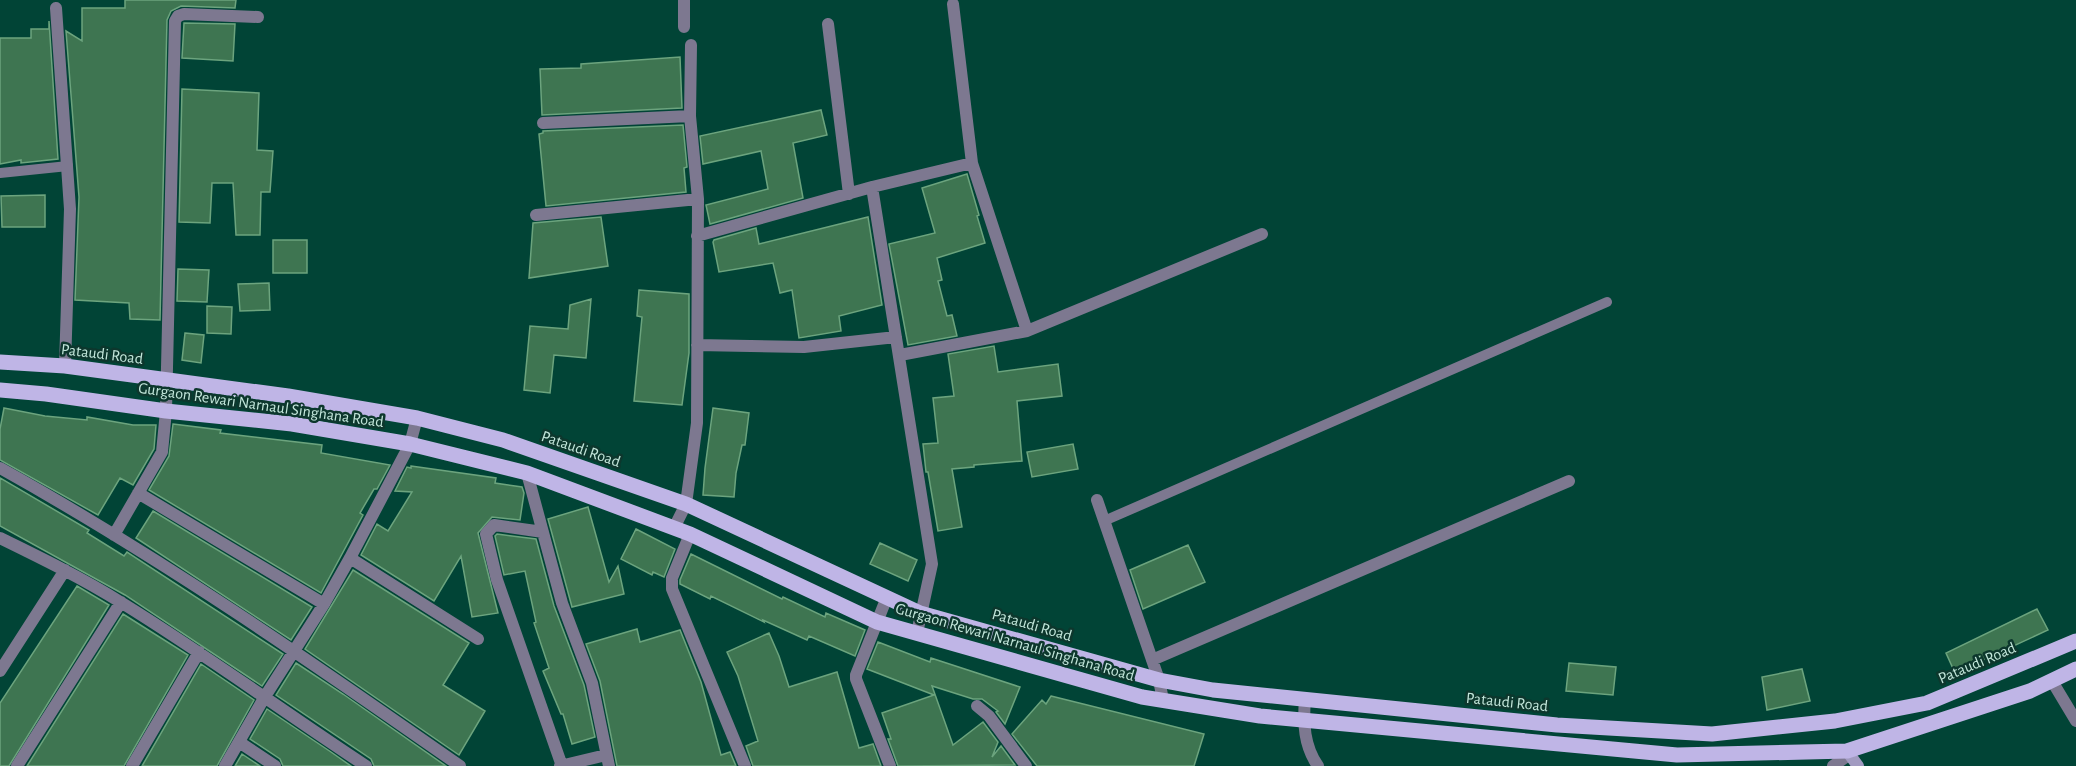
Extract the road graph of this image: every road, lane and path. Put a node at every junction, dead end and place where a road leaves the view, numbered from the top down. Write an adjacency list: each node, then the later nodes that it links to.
1 (684, 0): 6 (street)
2 (953, 4): 10 (street)
3 (56, 8): 11 (street)
4 (258, 17): 26 (street)
5 (828, 24): 14 (street)
6 (684, 27)
7 (691, 45): 8 (street)
8 (690, 116): 9 (street); 15 (street)
9 (543, 123)
10 (972, 163): 13 (street); 20 (street)
11 (68, 166): 12 (lane); 25 (street)
12 (0, 173)
13 (872, 187): 14 (street); 21 (street)
14 (849, 194): 18 (street)
15 (698, 199): 16 (street); 18 (street)
16 (536, 215)
17 (1262, 234): 20 (street)
18 (697, 236): 22 (street)
19 (1607, 302): 37 (lane)
20 (1027, 331): 23 (street)
21 (896, 337): 22 (street); 23 (street)
22 (697, 345): 36 (street)
23 (900, 355): 48 (street)
24 (0, 362): 25 (main road, Pataudi Road)
25 (65, 366): 26 (main road, Pataudi Road)
26 (167, 380): 28 (street); 29 (main road, Pataudi Road)
27 (0, 390): 28 (main road, Gurgaon Rewari Narnaul Singhana Road)
28 (166, 411): 30 (main road, Gurgaon Rewari Narnaul Singhana Road); 34 (street)
29 (417, 418): 30 (street); 36 (main road, Pataudi Road)
30 (411, 444): 32 (main road, Gurgaon Rewari Narnaul Singhana Road); 43 (street)
31 (0, 468): 41 (street)
32 (527, 473): 38 (main road, Gurgaon Rewari Narnaul Singhana Road); 39 (street)
33 (1569, 481): 55 (street)
34 (138, 493): 41 (street); 47 (street)
35 (1097, 500): 37 (street)
36 (686, 504): 38 (street); 45 (main road, Pataudi Road)
37 (1104, 521): 55 (street)
38 (674, 528): 40 (main road, Gurgaon Rewari Narnaul Singhana Road)
39 (543, 532): 68 (street); 75 (street)
40 (690, 534): 49 (main road, Gurgaon Rewari Narnaul Singhana Road); 76 (street)
41 (114, 535): 53 (street)
42 (0, 538): 44 (street)
43 (350, 558): 47 (street); 51 (street)
44 (66, 570): 46 (street); 57 (street)
45 (887, 597): 48 (main road, Pataudi Road); 49 (street)
46 (121, 602): 54 (street); 69 (street)
47 (324, 604): 53 (street)
48 (920, 613): 50 (street); 58 (main road, Pataudi Road)
49 (878, 622): 50 (main road, Gurgaon Rewari Narnaul Singhana Road); 77 (street)
50 (917, 633): 61 (main road, Gurgaon Rewari Narnaul Singhana Road)
51 (478, 639)
52 (2076, 641): 62 (main road, Pataudi Road)
53 (293, 650): 60 (street); 74 (street)
54 (199, 652): 60 (street); 70 (street)
55 (1152, 660): 58 (street)
56 (2076, 669): 59 (main road, Gurgaon Rewari Narnaul Singhana Road)
57 (0, 671)
58 (1159, 680): 61 (street); 62 (main road, Pataudi Road)
59 (2052, 681): 65 (street); 67 (main road, Gurgaon Rewari Narnaul Singhana Road)
60 (264, 698): 66 (street); 73 (street)
61 (1163, 700): 64 (main road, Gurgaon Rewari Narnaul Singhana Road)
62 (1305, 700): 64 (street)
63 (977, 706): 78 (street)
64 (1303, 720): 67 (main road, Gurgaon Rewari Narnaul Singhana Road); 79 (street)
65 (2076, 721)
66 (239, 742): 71 (street); 72 (street)
67 (1848, 752): 80 (street); 81 (street)
68 (607, 760): 75 (street)
69 (17, 766)
70 (132, 766)
71 (225, 766)
72 (275, 766)
73 (366, 766)
74 (459, 766)
75 (562, 766)
76 (745, 766)
77 (890, 766)
78 (1026, 766)
79 (1318, 766)
80 (1833, 766)
81 (1857, 766)

